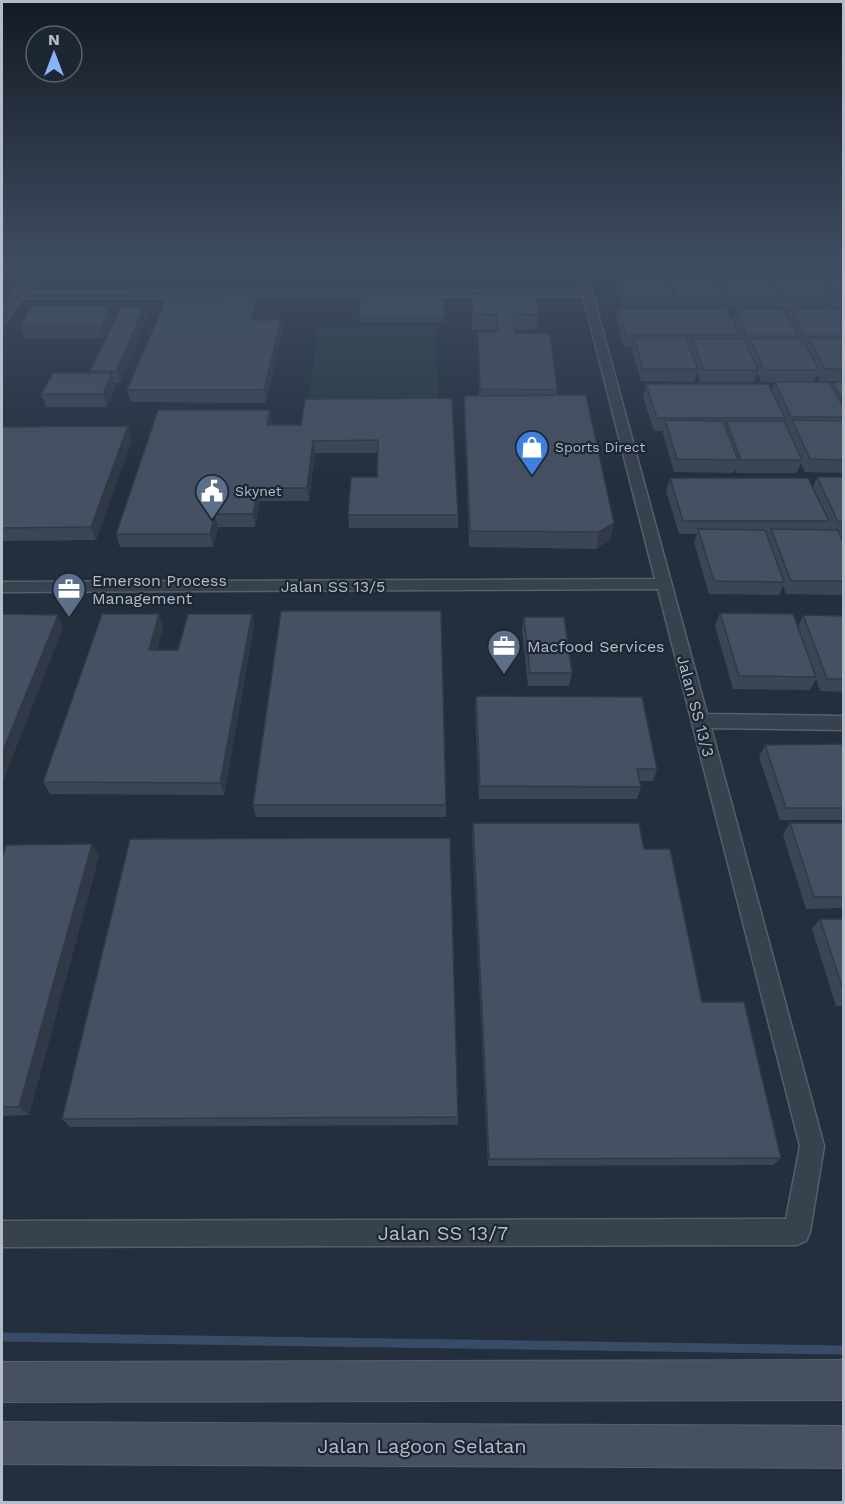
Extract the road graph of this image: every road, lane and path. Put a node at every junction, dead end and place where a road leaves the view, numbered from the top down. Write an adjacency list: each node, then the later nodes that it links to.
1 (598, 336): 2 (street, Jalan SS 13/3)
2 (664, 584): 3 (street, Jalan SS 13/5); 4 (street, Jalan SS 13/3)
3 (2, 587)
4 (700, 721): 5 (street); 6 (street, Jalan SS 13/3)
5 (843, 723)
6 (812, 1146): 7 (street, Jalan SS 13/7)
7 (2, 1234)
8 (843, 1380): 9 (main road)
9 (2, 1382)
10 (2, 1443): 11 (main road, Jalan Lagoon Selatan)
11 (843, 1446)

